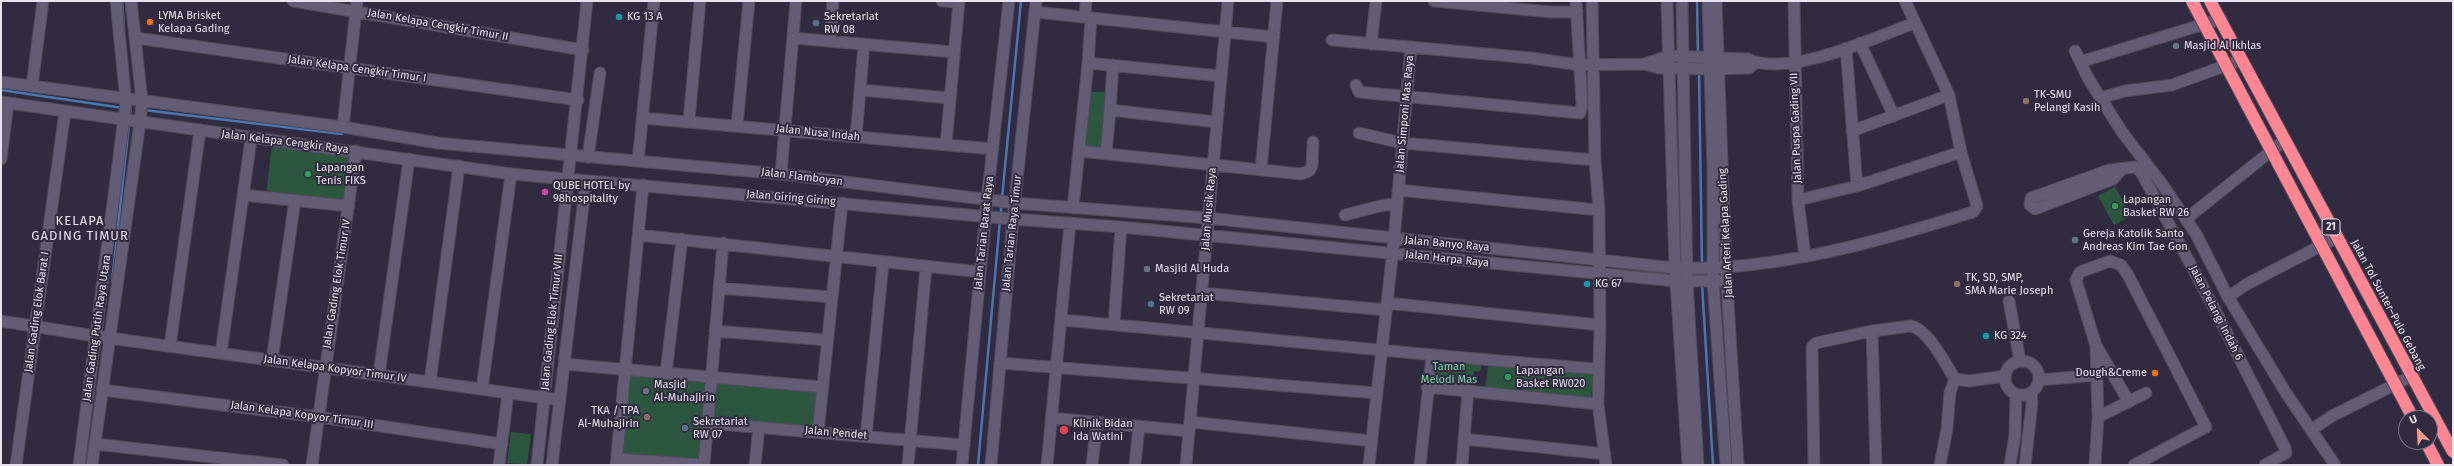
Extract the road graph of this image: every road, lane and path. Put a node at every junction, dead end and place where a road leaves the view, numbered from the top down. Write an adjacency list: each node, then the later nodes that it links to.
1 (43, 1): 66 (street)
2 (116, 1): 78 (street)
3 (131, 1): 37 (street)
4 (293, 1): 29 (street, Jalan Kelapa Cengkir Timur II)
5 (587, 1): 46 (street)
6 (654, 1): 80 (street)
7 (700, 1): 81 (street)
8 (749, 1): 83 (street)
9 (796, 1): 38 (street)
10 (833, 1): 40 (street)
11 (942, 1): 26 (street)
12 (1009, 1): 95 (street, Jalan Tarian Barat Raya)
13 (1086, 1): 32 (street)
14 (1228, 1): 35 (street, Jalan Musik Raya)
15 (1277, 1): 36 (street)
16 (1376, 1): 43 (street)
17 (1434, 1): 28 (street)
18 (1592, 1): 59 (street)
19 (1667, 1): 49 (street, Jalan Arteri Kelapa Gading)
20 (1682, 1): 50 (street, Jalan Arteri Kelapa Gading)
21 (1708, 1): 54 (street, Jalan Arteri Kelapa Gading)
22 (1716, 1): 54 (street, Jalan Arteri Kelapa Gading)
23 (1905, 1): 34 (street, Jalan Banyo Raya)
24 (2192, 1): 207 (highway, 21, bridge)
25 (2210, 1): 226 (highway, Jalan Tol Sunter–Pulo Gebang / 21, bridge)
26 (958, 2): 48 (street)
27 (1798, 2): 56 (street, Jalan Puspa Gading VII)
28 (1484, 3): 31 (street)
29 (356, 6): 46 (street, Jalan Kelapa Cengkir Timur II); 60 (street, Jalan Kelapa Cengkir Raya)
30 (1036, 7): 32 (street); 121 (street, Jalan Tarian Raya Timur)
31 (1577, 7): 58 (street)
32 (1088, 17): 35 (street); 53 (street)
33 (2221, 19): 52 (street)
34 (1914, 23): 41 (street); 69 (street, Jalan Banyo Raya)
35 (1225, 31): 36 (street); 64 (street, Jalan Musik Raya)
36 (1274, 37): 108 (street)
37 (136, 38): 60 (street, Jalan Kelapa Cengkir Timur I); 74 (street)
38 (793, 38): 40 (street); 85 (street)
39 (1332, 40): 43 (street, Jalan Simponi Mas Raya)
40 (830, 41): 42 (street)
41 (1860, 43): 45 (street); 79 (street)
42 (864, 44): 48 (street); 68 (street)
43 (1371, 44): 44 (street, Jalan Simponi Mas Raya)
44 (1411, 47): 58 (street); 70 (street, Jalan Simponi Mas Raya)
45 (1846, 48): 56 (street); 87 (street)
46 (583, 50): 73 (street)
47 (2075, 51): 52 (street)
48 (953, 52): 71 (street)
49 (1669, 56): 50 (street); 55 (street); 61 (street, Jalan Arteri Kelapa Gading)
50 (1688, 57): 54 (street); 62 (street, Jalan Arteri Kelapa Gading)
51 (2241, 60): 72 (street)
52 (2080, 62): 72 (street)
53 (1088, 63): 57 (street); 97 (street)
54 (1711, 63): 56 (street); 62 (street); 144 (street, Jalan Arteri Kelapa Gading); 145 (street, Jalan Arteri Kelapa Gading)
55 (1644, 64): 59 (street); 61 (street)
56 (1794, 64): 119 (street, Jalan Puspa Gading VII)
57 (1113, 65): 64 (street); 76 (street)
58 (1578, 65): 59 (street); 70 (street)
59 (1594, 65): 104 (street)
60 (349, 68): 73 (street, Jalan Kelapa Cengkir Timur I); 84 (street, Jalan Kelapa Cengkir Raya)
61 (1669, 69): 62 (street); 144 (street, Jalan Arteri Kelapa Gading)
62 (1689, 69): 144 (street, Jalan Arteri Kelapa Gading)
63 (600, 74): 101 (street)
64 (1221, 76): 82 (street, Jalan Musik Raya)
65 (1, 82): 66 (street, Jalan Kelapa Cengkir Raya)
66 (32, 86): 78 (street, Jalan Kelapa Cengkir Raya)
67 (1358, 88): 70 (street)
68 (861, 90): 71 (street); 89 (street)
69 (1949, 95): 79 (street); 98 (street, Jalan Banyo Raya)
70 (1406, 97): 93 (street, Jalan Simponi Mas Raya)
71 (949, 98): 94 (street)
72 (2100, 98): 130 (street)
73 (578, 100): 101 (street)
74 (141, 102): 78 (street, Jalan Kelapa Cengkir Raya); 78 (street); 84 (street, Jalan Kelapa Cengkir Raya)
75 (6, 104): 77 (street, Jalan Kelapa Cengkir Raya); 100 (street)
76 (1110, 110): 82 (street); 99 (street)
77 (65, 112): 78 (street, Jalan Kelapa Cengkir Raya); 161 (street, Jalan Gading Elok Barat I)
78 (130, 112): 86 (street, Jalan Kelapa Cengkir Raya); 165 (street, Jalan Gading Putih Raya Utara); 165 (street, Jalan Gading Putih Raya Utara)
79 (1894, 116): 87 (street)
80 (643, 118): 81 (street, Jalan Nusa Indah); 103 (street)
81 (689, 120): 83 (street, Jalan Nusa Indah)
82 (1217, 122): 106 (street, Jalan Musik Raya)
83 (737, 125): 85 (street, Jalan Nusa Indah)
84 (339, 126): 101 (street, Jalan Kelapa Cengkir Raya)
85 (785, 129): 89 (street, Jalan Nusa Indah); 110 (street)
86 (200, 130): 90 (street, Jalan Kelapa Cengkir Raya); 168 (street)
87 (1852, 131): 114 (street)
88 (1359, 133): 93 (street)
89 (856, 137): 94 (street, Jalan Nusa Indah)
90 (251, 139): 96 (street, Jalan Kelapa Cengkir Raya); 116 (street)
91 (2286, 140): 130 (street)
92 (1313, 142): 108 (street)
93 (1402, 143): 104 (street); 115 (street, Jalan Simponi Mas Raya)
94 (946, 145): 95 (street, Jalan Nusa Indah)
95 (993, 150): 118 (street, Jalan Tarian Barat Raya)
96 (356, 151): 102 (street, Jalan Kelapa Cengkir Raya); 123 (street, Jalan Gading Elok Timur IV)
97 (1079, 151): 99 (street); 124 (street)
98 (1961, 152): 114 (street); 139 (street, Jalan Banyo Raya)
99 (1106, 154): 106 (street)
100 (1, 155)
101 (580, 157): 103 (street, Jalan Flamboyan); 111 (street, Jalan Gading Elok Timur VIII)
102 (408, 159): 105 (street, Jalan Kelapa Cengkir Raya); 184 (street)
103 (639, 159): 110 (street, Jalan Flamboyan)
104 (1595, 160): 125 (street)
105 (459, 166): 109 (street, Jalan Kelapa Cengkir Raya); 192 (street)
106 (1213, 166): 108 (street); 128 (street, Jalan Musik Raya)
107 (2122, 169): 107 (street, Jalan Pelangi Indah 6); 261 (street, Jalan Pelangi Indah 6)
108 (1261, 170)
109 (511, 174): 111 (street, Jalan Kelapa Cengkir Raya); 195 (street)
110 (781, 174): 118 (street, Jalan Flamboyan)
111 (568, 179): 112 (street, Jalan Giring Giring); 203 (street, Jalan Gading Elok Timur VIII)
112 (586, 181): 113 (street, Jalan Giring Giring); 176 (street, Jalan Gading Elok Timur VIII)
113 (643, 185): 120 (street, Jalan Giring Giring); 133 (street)
114 (1856, 186): 119 (street)
115 (1398, 190): 122 (street, Jalan Simponi Mas Raya); 125 (street)
116 (244, 195): 117 (street); 171 (street)
117 (295, 200): 123 (street); 173 (street)
118 (989, 200): 121 (street, Jalan Flamboyan); 127 (street, Jalan Tarian Barat Raya)
119 (1798, 200): 139 (street, Jalan Puspa Gading VII)
120 (842, 202): 127 (street, Jalan Giring Giring); 140 (street)
121 (1012, 202): 124 (street, Jalan Flamboyan); 129 (street, Jalan Tarian Raya Timur)
122 (1397, 204): 126 (street); 138 (street, Jalan Simponi Mas Raya)
123 (349, 206): 177 (street, Jalan Gading Elok Timur IV)
124 (1073, 208): 128 (street, Jalan Banyo Raya)
125 (1599, 210): 141 (street)
126 (1345, 215)
127 (988, 218): 129 (street, Jalan Giring Giring); 146 (street, Jalan Tarian Barat Raya)
128 (1208, 218): 134 (street, Jalan Musik Raya); 138 (street, Jalan Banyo Raya)
129 (1011, 219): 131 (street); 175 (street, Jalan Tarian Raya Timur)
130 (2186, 219): 154 (street)
131 (1070, 223): 132 (street); 157 (street)
132 (1121, 227): 134 (street); 160 (street)
133 (638, 235): 136 (street); 178 (street)
134 (1207, 236): 138 (street, Jalan Harpa Raya); 152 (street, Jalan Musik Raya)
135 (2338, 237): 154 (street)
136 (682, 239): 137 (street); 183 (street)
137 (723, 243): 140 (street); 151 (street)
138 (1393, 248): 141 (street, Jalan Banyo Raya); 147 (street, Jalan Harpa Raya); 156 (street, Jalan Simponi Mas Raya)
139 (1805, 256): 145 (street, Jalan Banyo Raya)
140 (836, 257): 142 (street); 153 (street)
141 (1598, 259): 144 (street, Jalan Banyo Raya); 147 (street)
142 (883, 263): 143 (street); 218 (street)
143 (926, 267): 146 (street); 220 (street)
144 (1695, 268): 145 (street, Jalan Banyo Raya); 148 (street, Jalan Arteri Kelapa Gading); 149 (street, Jalan Arteri Kelapa Gading)
145 (1726, 268): 150 (street, Jalan Arteri Kelapa Gading)
146 (980, 272): 224 (street, Jalan Tarian Barat Raya)
147 (1599, 274): 148 (street, Jalan Harpa Raya); 159 (street)
148 (1686, 281): 149 (street, Jalan Harpa Raya); 167 (street, Jalan Arteri Kelapa Gading)
149 (1710, 281): 150 (street, Jalan Harpa Raya); 182 (street, Jalan Arteri Kelapa Gading)
150 (1727, 281): 181 (street, Jalan Arteri Kelapa Gading)
151 (719, 288): 153 (street); 163 (street)
152 (1202, 293): 156 (street); 164 (street, Jalan Musik Raya)
153 (832, 297): 166 (street)
154 (2228, 297): 216 (street)
155 (2009, 301): 174 (street)
156 (1386, 306): 159 (street); 170 (street, Jalan Simponi Mas Raya)
157 (1061, 320): 160 (street); 179 (street)
158 (1, 321): 161 (street, Jalan Kelapa Kopyor Timur IV)
159 (1600, 324): 180 (street)
160 (1114, 325): 164 (street)
161 (35, 327): 165 (street, Jalan Kelapa Kopyor Timur IV); 230 (street, Jalan Gading Elok Barat I)
162 (1872, 330): 190 (street); 254 (street); 255 (street)
163 (715, 331): 166 (street); 188 (street)
164 (1198, 332): 170 (street); 189 (street, Jalan Musik Raya)
165 (103, 337): 168 (street, Jalan Kelapa Kopyor Timur IV); 196 (street, Jalan Gading Putih Raya Utara); 231 (street, Jalan Gading Putih Raya Utara)
166 (828, 340): 194 (street)
167 (1686, 340): 250 (street, Jalan Arteri Kelapa Gading); 251 (street, Jalan Arteri Kelapa Gading)
168 (170, 346): 171 (street, Jalan Kelapa Kopyor Timur IV)
169 (2096, 346): 185 (street); 205 (street); 260 (street)
170 (1381, 351): 172 (street); 200 (street, Jalan Simponi Mas Raya)
171 (221, 353): 173 (street, Jalan Kelapa Kopyor Timur IV)
172 (1432, 356): 180 (street); 193 (street)
173 (272, 360): 177 (street, Jalan Kelapa Kopyor Timur IV)
174 (2020, 361): 187 (street); 191 (street)
175 (1000, 363): 179 (street); 242 (street, Jalan Tarian Raya Timur)
176 (564, 364): 178 (street); 204 (street, Jalan Gading Elok Timur VIII)
177 (324, 368): 184 (street, Jalan Kelapa Kopyor Timur IV); 208 (street, Jalan Gading Elok Timur IV)
178 (625, 369): 183 (street); 228 (street)
179 (1056, 369): 189 (street); 209 (street)
180 (1599, 369): 206 (street)
181 (1733, 370): 182 (street); 253 (street, Jalan Arteri Kelapa Gading)
182 (1720, 372): 252 (street, Jalan Arteri Kelapa Gading)
183 (666, 373): 188 (street)
184 (379, 375): 192 (street, Jalan Kelapa Kopyor Timur IV)
185 (2098, 375): 191 (street); 210 (street)
186 (2414, 375): 216 (street)
187 (2005, 376): 190 (street); 202 (street)
188 (710, 377): 194 (street); 212 (street)
189 (1194, 377): 200 (street); 215 (street, Jalan Musik Raya)
190 (1955, 379): 256 (street)
191 (2038, 380): 198 (street)
192 (430, 382): 195 (street, Jalan Kelapa Kopyor Timur IV)
193 (1427, 386): 197 (street); 248 (street)
194 (822, 387): 217 (street)
195 (482, 389): 199 (street, Jalan Kelapa Kopyor Timur IV)
196 (102, 390): 208 (street, Jalan Kelapa Kopyor Timur III); 222 (street, Jalan Gading Putih Raya Utara)
197 (1468, 390): 206 (street); 219 (street)
198 (2031, 392): 202 (street); 258 (street)
199 (508, 393): 203 (street, Jalan Kelapa Kopyor Timur IV); 223 (street)
200 (1377, 393): 221 (street, Jalan Simponi Mas Raya)
201 (2146, 393): 205 (street)
202 (2016, 394): 257 (street)
203 (544, 398): 204 (street, Jalan Kelapa Kopyor Timur IV); 236 (street, Jalan Gading Elok Timur VIII)
204 (560, 400): 237 (street, Jalan Gading Elok Timur VIII)
205 (2129, 402): 210 (street)
206 (1598, 404): 227 (street)
207 (2409, 410)
208 (319, 417): 223 (street, Jalan Kelapa Kopyor Timur III); 234 (street, Jalan Gading Elok Timur IV)
209 (1051, 418): 211 (street); 243 (street)
210 (2098, 418): 259 (street)
211 (1097, 422): 213 (street); 244 (street)
212 (707, 423): 214 (street, Jalan Pendet); 238 (street)
213 (1139, 426): 215 (street); 245 (street)
214 (759, 427): 217 (street, Jalan Pendet); 239 (street)
215 (1189, 427): 221 (street); 246 (street, Jalan Musik Raya)
216 (2311, 430): 262 (street)
217 (818, 432): 218 (street, Jalan Pendet)
218 (866, 436): 220 (street, Jalan Pendet)
219 (1464, 439): 227 (street); 249 (street)
220 (910, 440): 224 (street, Jalan Pendet); 240 (street)
221 (1372, 441): 247 (street, Jalan Simponi Mas Raya)
222 (95, 444): 232 (street, Jalan Gading Putih Raya Utara); 233 (street)
223 (502, 444): 235 (street)
224 (964, 445): 241 (street, Jalan Tarian Barat Raya)
225 (2430, 450): 263 (highway)
226 (2453, 452)
227 (1606, 459)
228 (616, 462): 229 (street)
229 (658, 463): 238 (street)
230 (16, 465)
231 (79, 465)
232 (92, 465)
233 (283, 465)
234 (312, 465)
235 (499, 465)
236 (537, 465)
237 (552, 465)
238 (704, 465)
239 (755, 465)
240 (908, 465)
241 (962, 465)
242 (991, 465)
243 (1047, 465)
244 (1092, 465)
245 (1135, 465)
246 (1186, 465)
247 (1369, 465)
248 (1420, 465)
249 (1462, 465)
250 (1688, 465)
251 (1698, 465)
252 (1726, 465)
253 (1738, 465)
254 (1814, 465)
255 (1876, 465)
256 (1940, 465)
257 (2010, 465)
258 (2025, 465)
259 (2095, 465)
260 (2134, 465)
261 (2265, 465)
262 (2335, 465)
263 (2438, 465)

